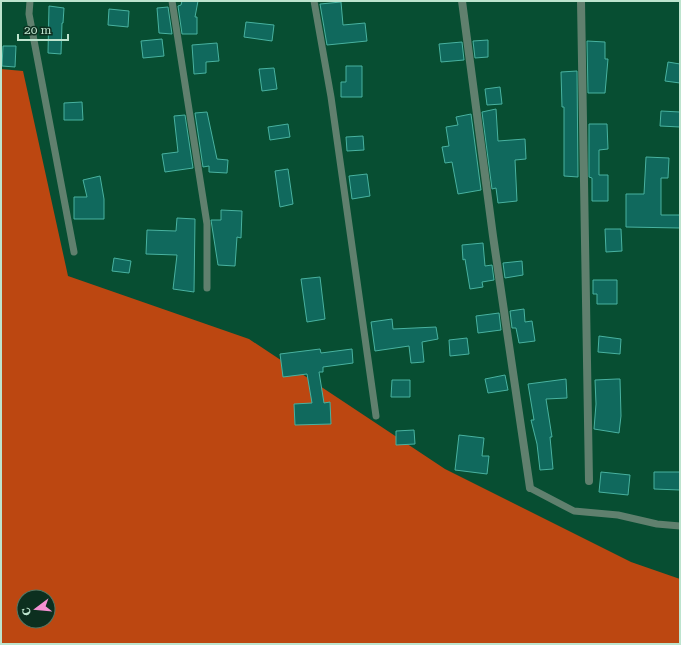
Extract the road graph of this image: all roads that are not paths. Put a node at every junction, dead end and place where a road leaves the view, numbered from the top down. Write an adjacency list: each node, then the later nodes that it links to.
1 (30, 1): 6 (lane)
2 (172, 1): 7 (lane)
3 (314, 1): 8 (lane)
4 (462, 1): 10 (street)
5 (581, 1): 9 (street)
6 (74, 252)
7 (206, 288)
8 (376, 416)
9 (589, 481)
10 (530, 488): 11 (lane)
11 (680, 526)

